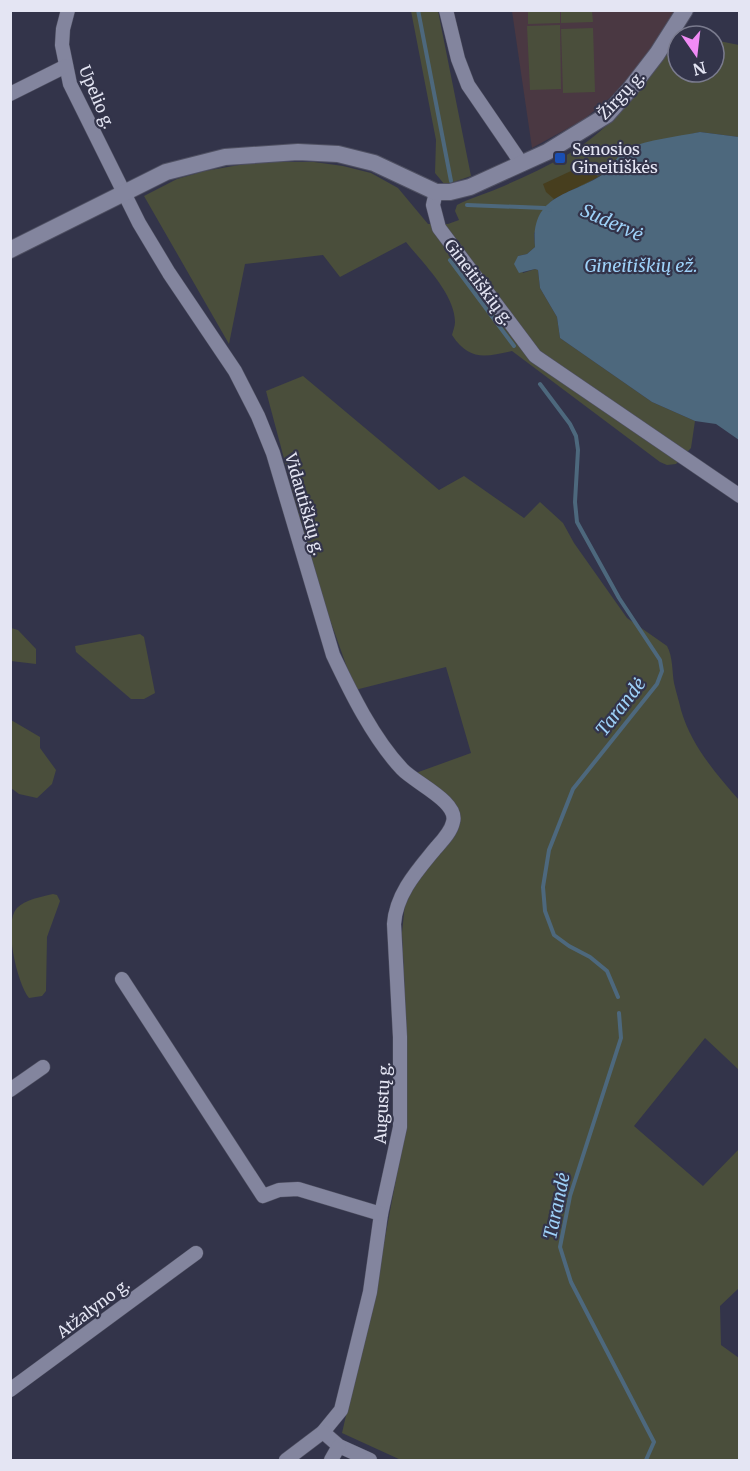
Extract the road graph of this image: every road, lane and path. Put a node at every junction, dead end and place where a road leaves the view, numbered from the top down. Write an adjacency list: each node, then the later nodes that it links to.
1 (68, 10): 4 (street, Upelio g.)
2 (447, 10): 6 (street)
3 (685, 10): 6 (street, Žirgų g.)
4 (66, 66): 5 (street); 8 (street, Upelio g.)
5 (10, 94)
6 (522, 164): 7 (street, Žirgų g.)
7 (436, 192): 8 (street); 10 (street, Gineitiškių g.)
8 (123, 193): 9 (street); 11 (street, Vidautiškių g.)
9 (10, 250)
10 (740, 496)
11 (454, 818): 15 (street, Augustų g.)
12 (122, 979): 15 (street)
13 (43, 1067): 14 (street)
14 (10, 1090)
15 (381, 1214): 18 (street, Augustų g.)
16 (196, 1253): 17 (street, Atžalyno g.)
17 (10, 1390)
18 (323, 1432): 19 (street); 20 (street, Augustų g.)
19 (339, 1446): 21 (street); 22 (street)
20 (286, 1461)
21 (331, 1461)
22 (369, 1461)

